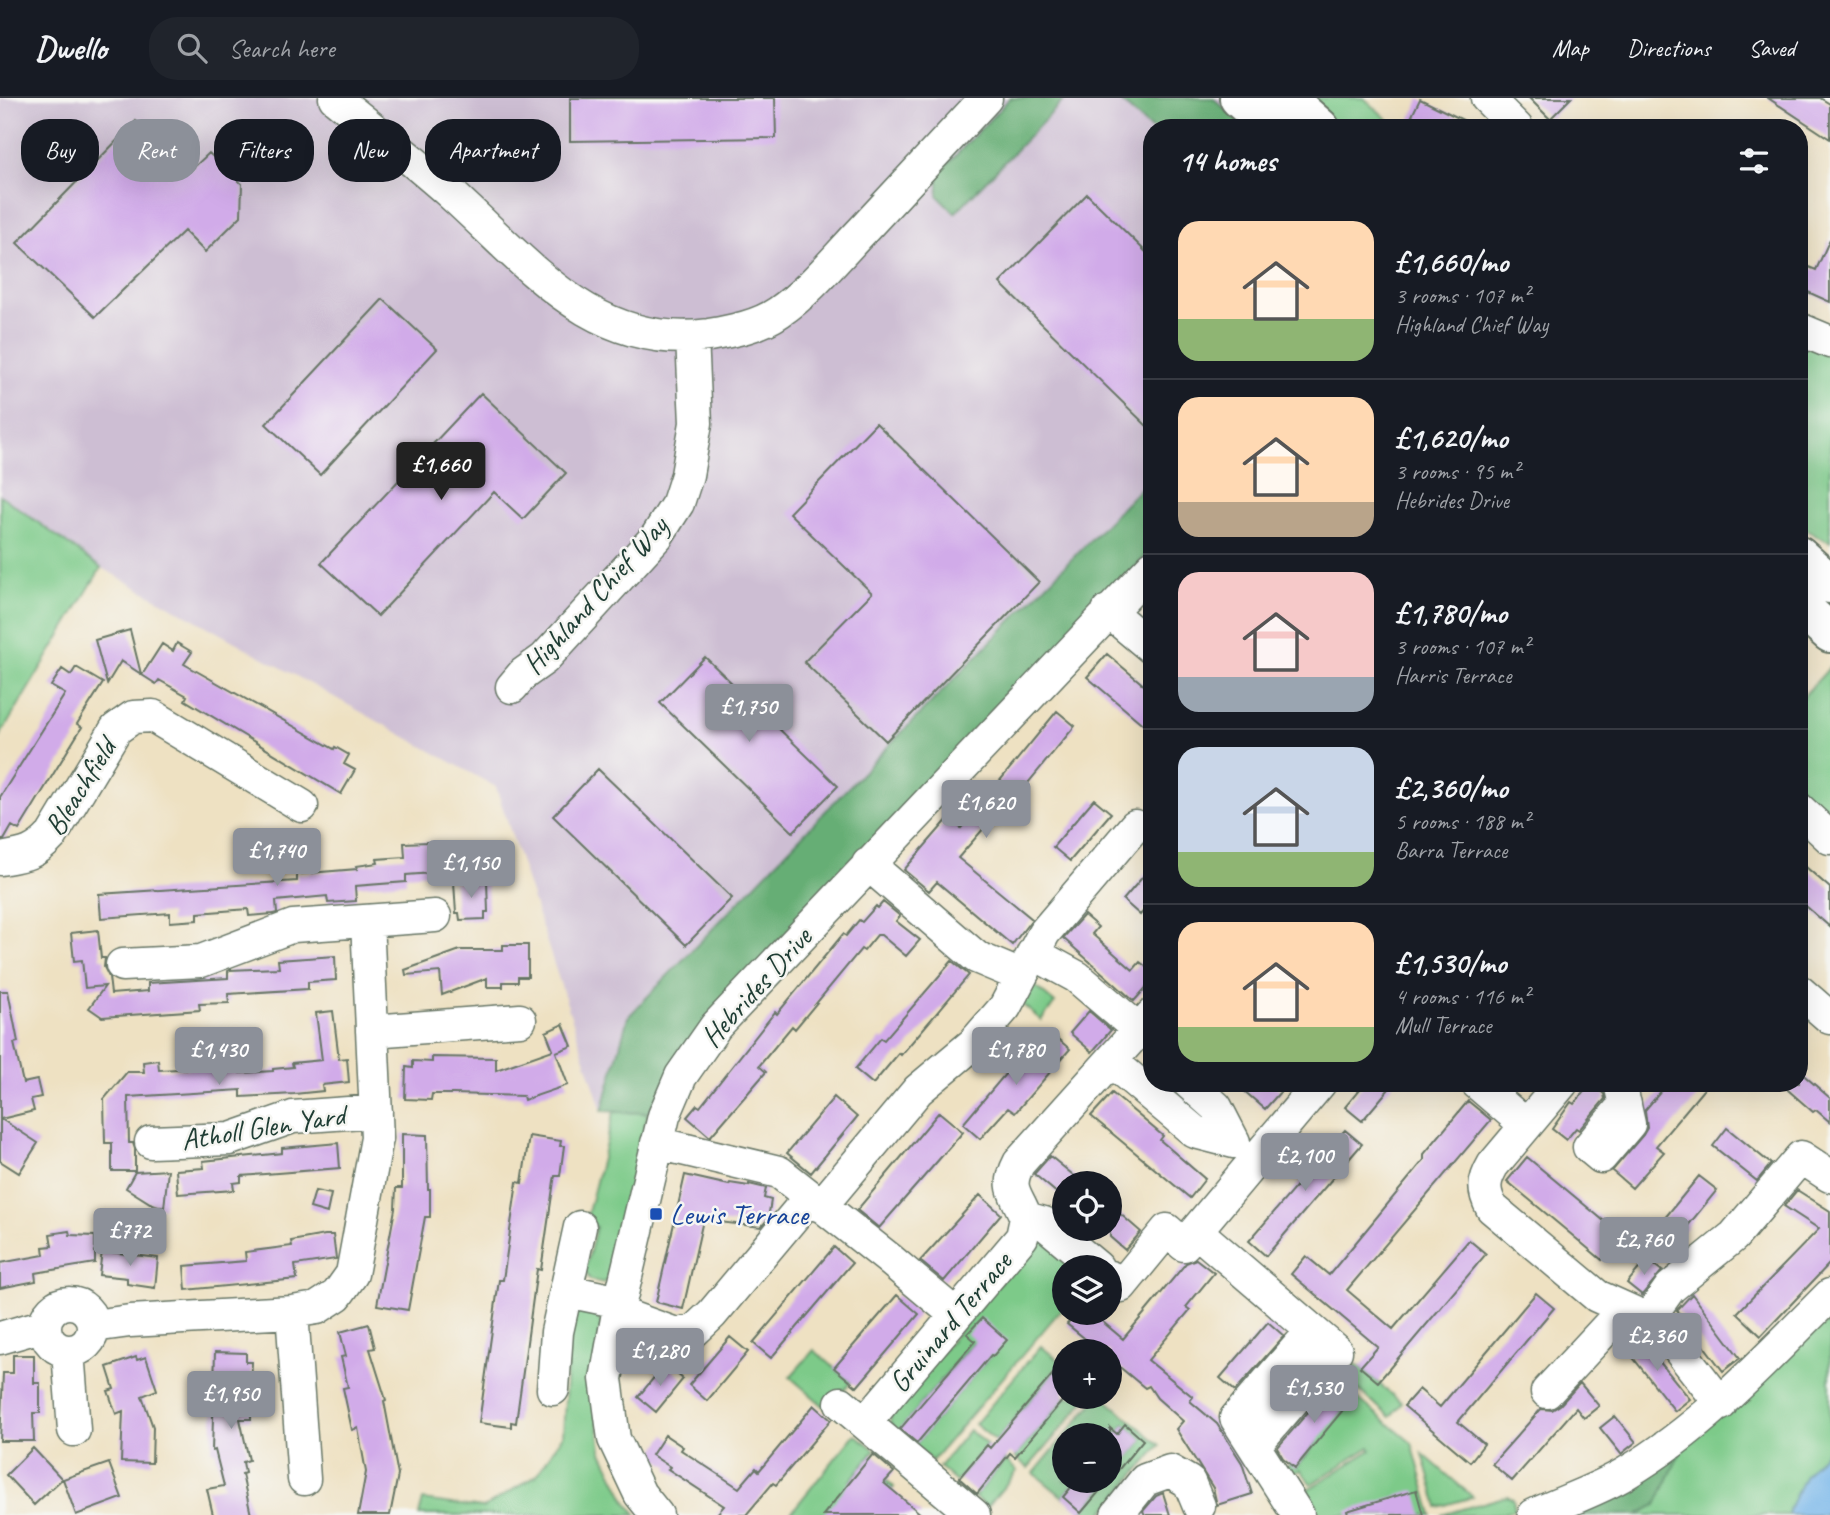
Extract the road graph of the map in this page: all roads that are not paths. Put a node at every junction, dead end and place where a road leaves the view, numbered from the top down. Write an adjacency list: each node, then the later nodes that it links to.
1 (335, 98): 10 (street)
2 (985, 98): 10 (street)
3 (1239, 98): 6 (highway)
4 (1286, 98): 7 (highway)
5 (1487, 98): 8 (street)
6 (1263, 119)
7 (1310, 119)
8 (1508, 119)
9 (1808, 333): 11 (street)
10 (692, 337): 19 (street, Highland Chief Way)
11 (1830, 342)
12 (1808, 564): 14 (highway)
13 (1143, 576): 15 (street, Hebrides Drive)
14 (1830, 584)
15 (1108, 611): 18 (street); 25 (street, Hebrides Drive)
16 (1808, 613): 17 (highway)
17 (1830, 633)
18 (1143, 640)
19 (512, 687)
20 (302, 806): 24 (street, Bleachfield)
21 (1808, 817): 23 (street)
22 (1135, 826): 28 (street)
23 (1830, 838)
24 (0, 859)
25 (868, 864): 28 (street); 46 (street, Hebrides Drive)
26 (435, 916): 27 (street)
27 (367, 921): 29 (street); 33 (street)
28 (1027, 964): 34 (street); 49 (street)
29 (122, 965)
30 (1808, 999): 31 (street)
31 (1830, 1018)
32 (520, 1020): 33 (street)
33 (372, 1031): 43 (street)
34 (1143, 1032)
35 (1143, 1034): 36 (street)
36 (1111, 1061): 37 (street); 50 (street)
37 (1143, 1088)
38 (1148, 1092): 47 (street)
39 (1199, 1092): 47 (street)
40 (1310, 1092): 47 (street)
41 (1488, 1092): 44 (street)
42 (1554, 1092): 44 (street)
43 (376, 1111): 45 (street, Atholl Glen Yard); 59 (street)
44 (1526, 1125): 58 (street)
45 (151, 1142)
46 (657, 1143): 49 (street); 57 (street, Hebrides Drive)
47 (1245, 1152): 52 (street)
48 (1830, 1176): 61 (street)
49 (816, 1202): 57 (street); 60 (street)
50 (1026, 1218): 53 (street); 60 (street, Gruinard Terrace)
51 (580, 1227): 55 (street)
52 (1196, 1231): 54 (street); 77 (street)
53 (1083, 1255)
54 (1122, 1285)
55 (568, 1291): 57 (street); 66 (street)
56 (1830, 1294): 69 (street)
57 (619, 1307): 74 (street, Hebrides Drive)
58 (1619, 1307): 61 (street); 67 (street)
59 (292, 1312): 63 (street); 72 (street)
60 (956, 1315): 70 (street, Gruinard Terrace)
61 (1648, 1319): 69 (street)
62 (45, 1325): 63 (street); 64 (street); 65 (street)
63 (93, 1326): 65 (street)
64 (0, 1338)
65 (68, 1351): 71 (street)
66 (553, 1389)
67 (1547, 1392)
68 (841, 1403): 70 (street)
69 (1721, 1404): 78 (street)
70 (865, 1423): 75 (street)
71 (74, 1430)
72 (304, 1479)
73 (1199, 1506): 76 (street)
74 (657, 1515)
75 (974, 1515)
76 (1117, 1515)
77 (1298, 1515)
78 (1534, 1515)

